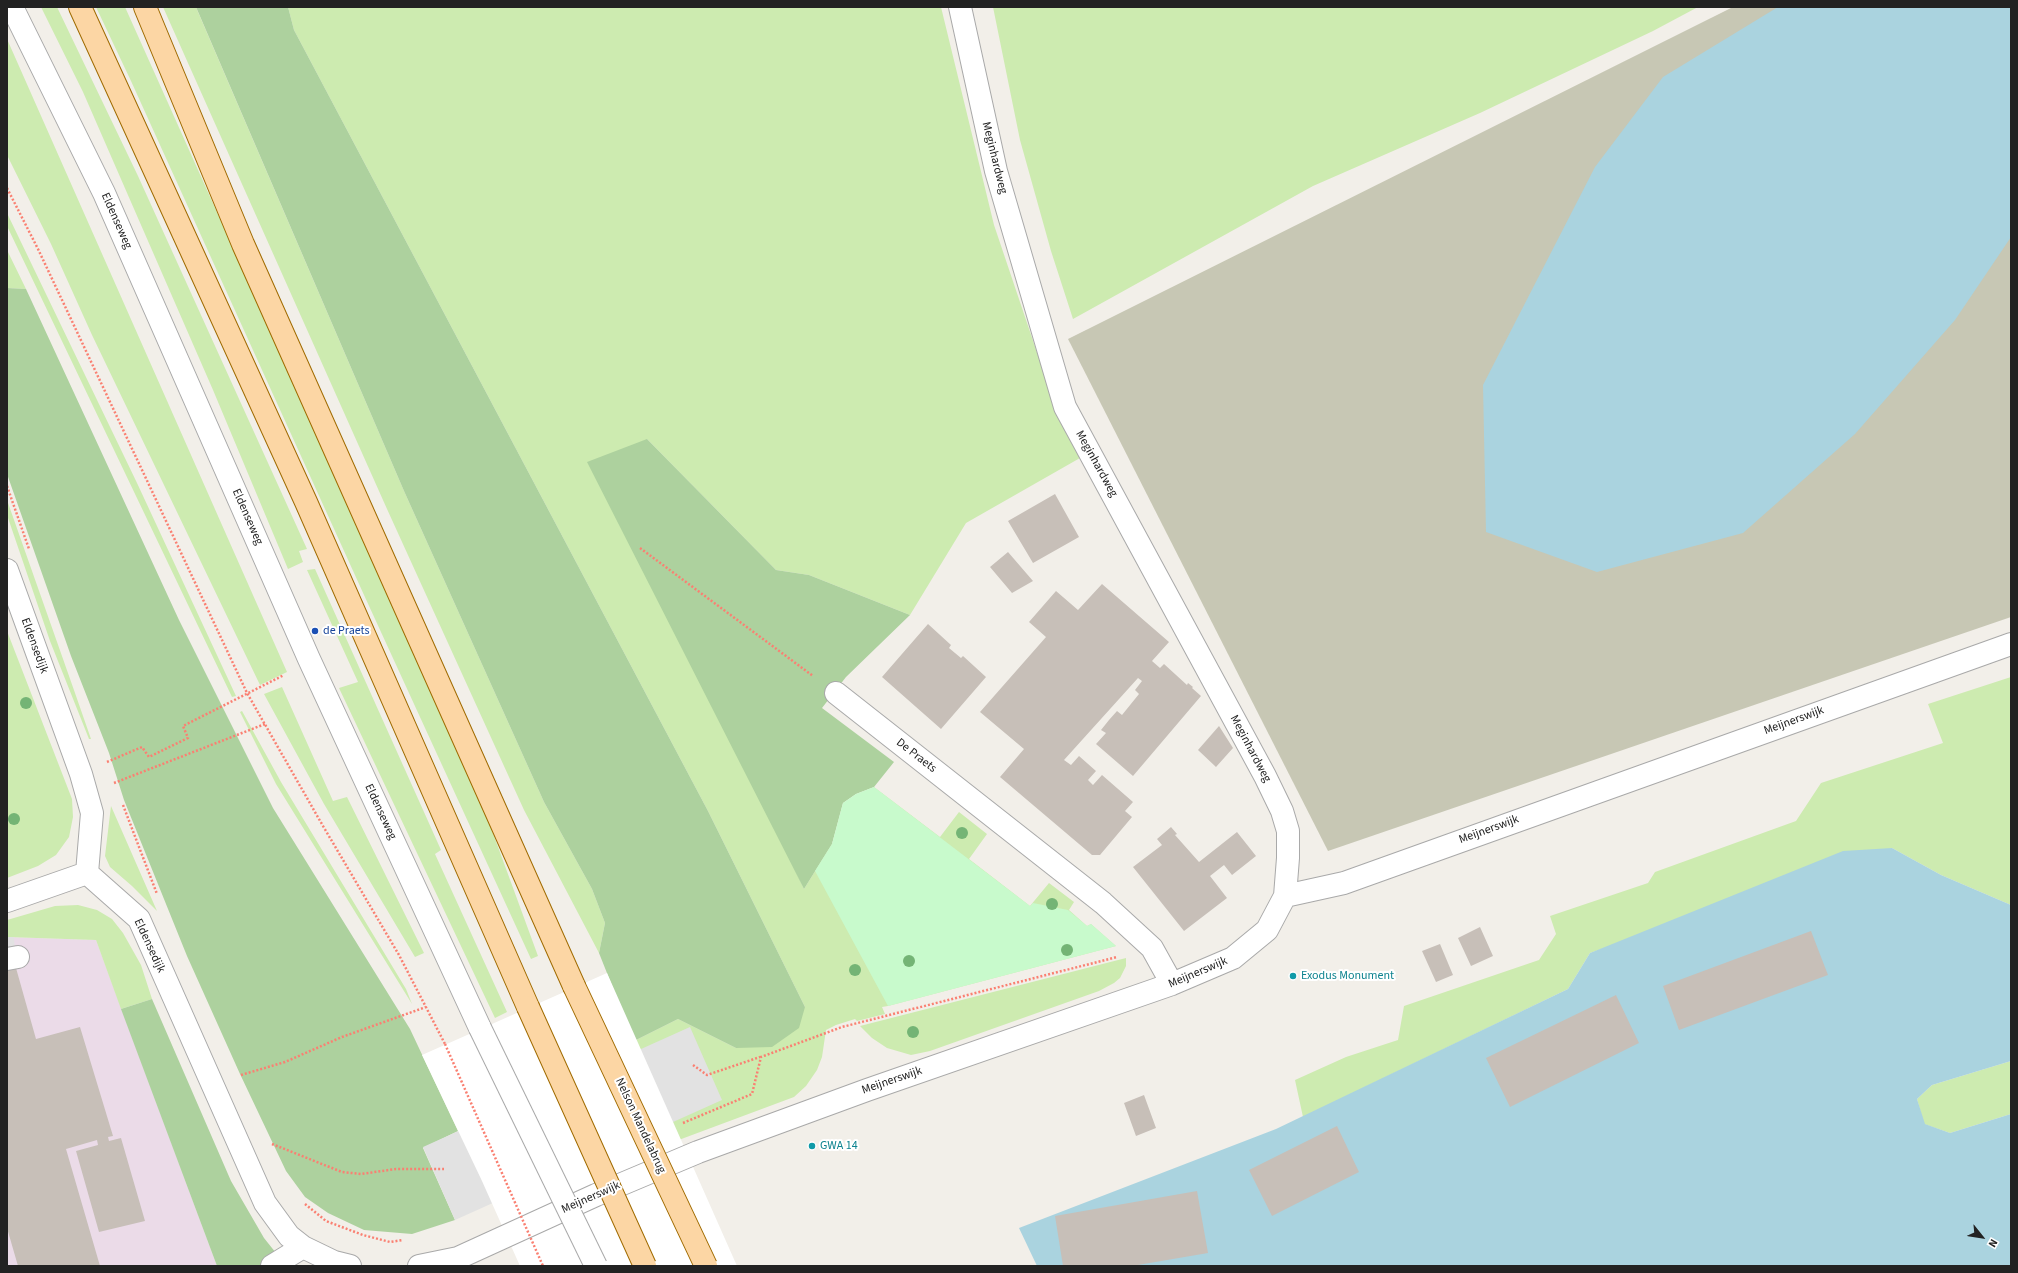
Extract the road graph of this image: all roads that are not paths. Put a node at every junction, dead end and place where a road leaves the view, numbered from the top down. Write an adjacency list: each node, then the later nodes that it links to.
1 (12, 7): 16 (street, Eldenseweg, bridge)
2 (80, 7): 17 (main road, bridge)
3 (145, 7): 18 (main road, Nelson Mandelabrug, bridge)
4 (960, 7): 9 (street, Meginhardweg)
5 (7, 570): 8 (street, Eldensedijk)
6 (2011, 644): 9 (street, Meijnerswijk)
7 (836, 693): 11 (street, De Praets)
8 (86, 873): 10 (street); 12 (street, Eldensedijk)
9 (1285, 896): 11 (street, Meijnerswijk)
10 (7, 901)
11 (1172, 984): 15 (street, Meijnerswijk)
12 (303, 1247): 13 (street); 14 (street, Eldensedijk)
13 (272, 1266)
14 (350, 1266)
15 (419, 1266)
16 (596, 1266)
17 (644, 1266)
18 (706, 1266)

